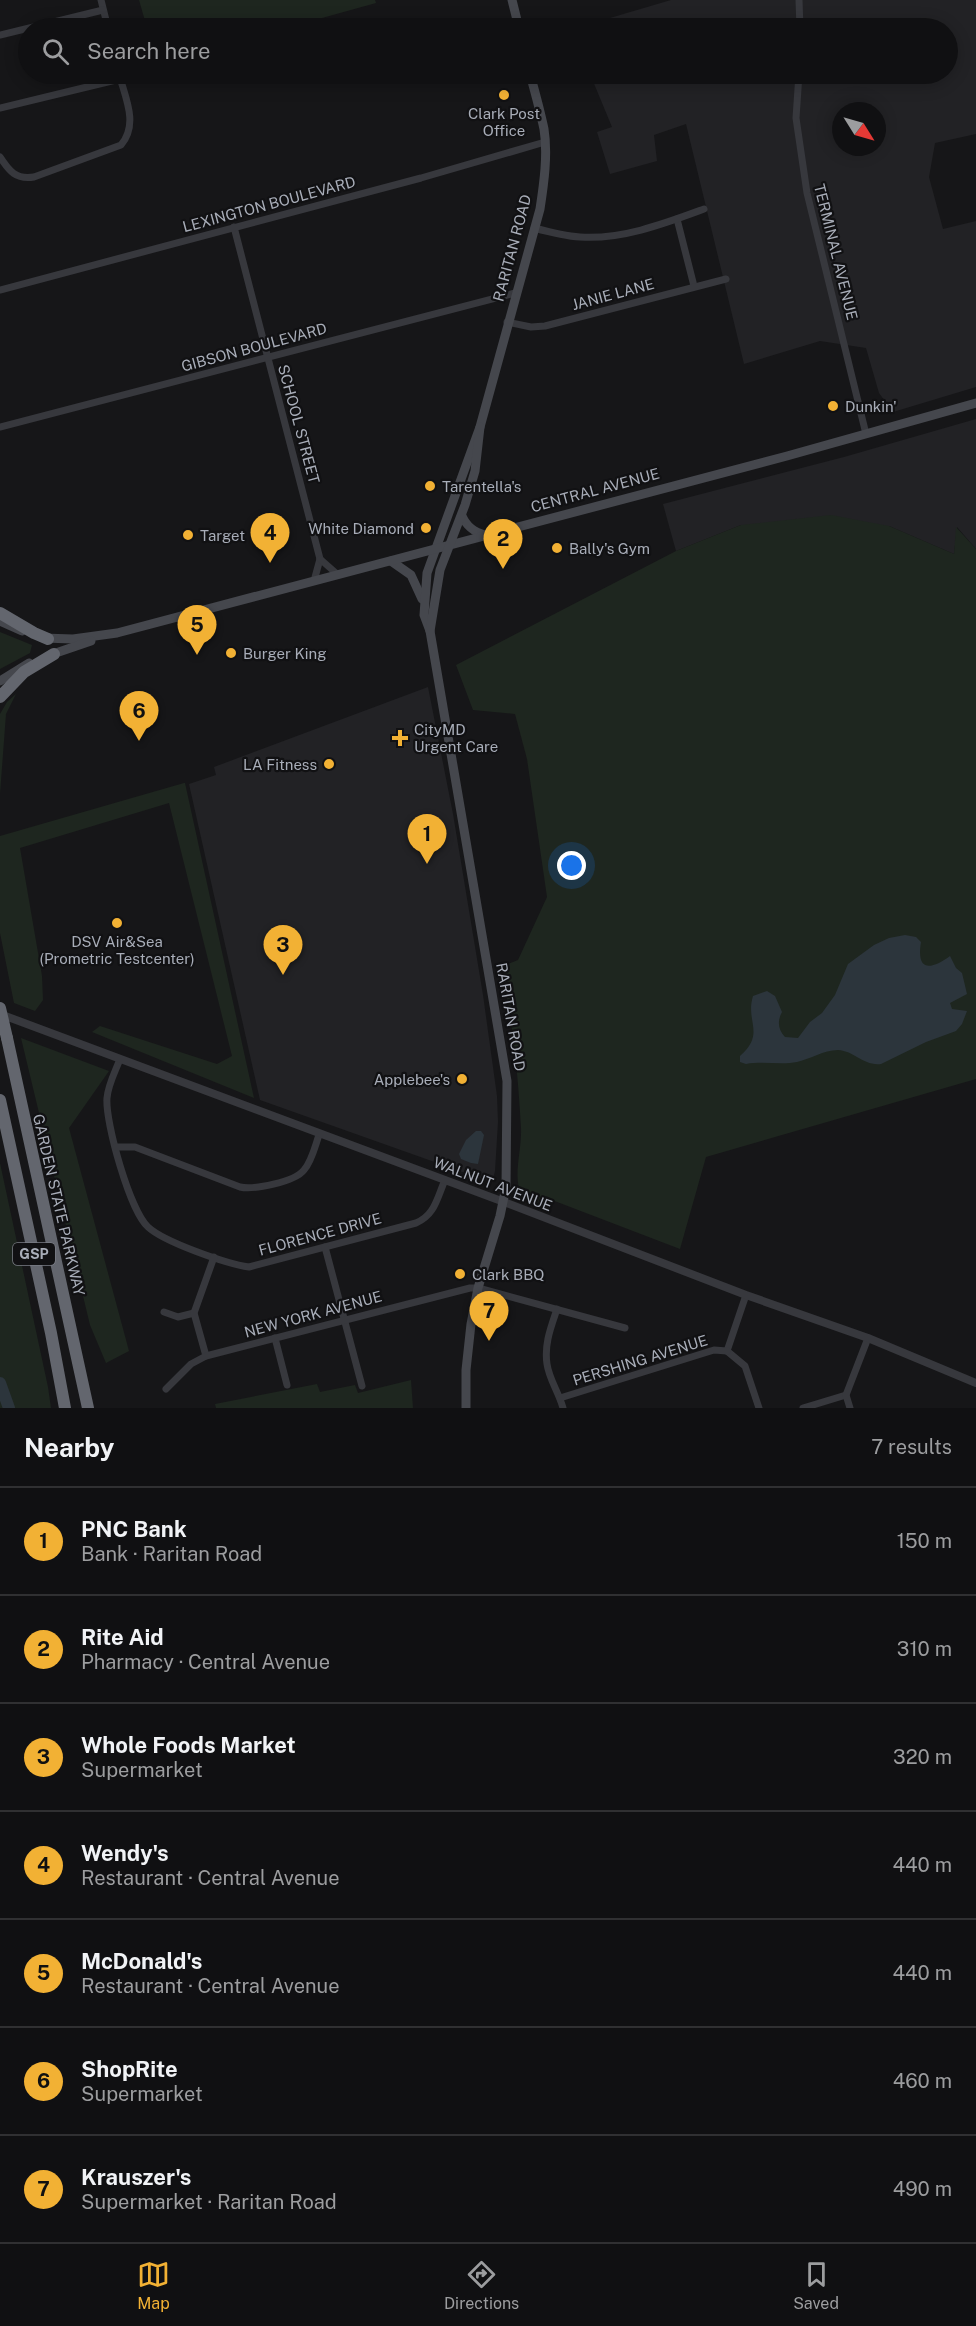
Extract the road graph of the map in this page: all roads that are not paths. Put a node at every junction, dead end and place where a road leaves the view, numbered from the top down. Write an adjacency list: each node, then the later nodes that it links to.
1 (101, 0): 4 (street)
2 (512, 0): 7 (main road)
3 (798, 0): 8 (street)
4 (103, 9): 5 (street); 6 (street)
5 (67, 18)
6 (105, 18)
7 (516, 18)
8 (799, 18)
9 (18, 30): 10 (street)
10 (0, 35)
11 (89, 84): 15 (street)
12 (121, 84): 17 (street)
13 (533, 84): 16 (main road, RARITAN ROAD)
14 (798, 84): 31 (street, TERMINAL AVENUE)
15 (0, 108)
16 (545, 142): 20 (street, LEXINGTON BOULEVARD); 21 (main road, RARITAN ROAD)
17 (0, 157)
18 (704, 209): 19 (street)
19 (677, 219): 21 (street); 23 (street)
20 (234, 227): 24 (street, LEXINGTON BOULEVARD); 27 (street, SCHOOL STREET)
21 (534, 228): 25 (main road, RARITAN ROAD)
22 (726, 279): 23 (street, JANIE LANE)
23 (694, 286): 26 (street, JANIE LANE)
24 (0, 290)
25 (515, 293): 26 (main road, RARITAN ROAD); 27 (street, GIBSON BOULEVARD)
26 (507, 322): 30 (main road, RARITAN ROAD)
27 (268, 358): 29 (street, GIBSON BOULEVARD); 36 (street, SCHOOL STREET)
28 (976, 403): 31 (main road, CENTRAL AVENUE)
29 (0, 427)
30 (480, 427): 32 (main road, RARITAN ROAD); 35 (main road, RARITAN ROAD)
31 (866, 434): 33 (main road, CENTRAL AVENUE)
32 (462, 516): 33 (main road); 34 (main road, RARITAN ROAD)
33 (485, 535): 34 (main road, CENTRAL AVENUE)
34 (450, 544): 35 (main road, CENTRAL AVENUE); 43 (main road, RARITAN ROAD)
35 (436, 548): 37 (main road, CENTRAL AVENUE); 40 (main road, RARITAN ROAD)
36 (320, 559): 38 (street); 39 (street)
37 (391, 561): 38 (main road, CENTRAL AVENUE); 40 (main road)
38 (337, 574): 39 (main road, CENTRAL AVENUE)
39 (314, 580): 44 (main road, CENTRAL AVENUE)
40 (423, 603): 43 (main road, RARITAN ROAD)
41 (0, 613): 45 (highway)
42 (0, 621): 45 (main road, CENTRAL AVENUE)
43 (430, 631): 56 (main road, RARITAN ROAD)
44 (117, 633): 45 (main road, CENTRAL AVENUE); 46 (main road, CENTRAL AVENUE)
45 (48, 639)
46 (54, 654): 47 (main road, CENTRAL AVENUE); 48 (highway)
47 (0, 681)
48 (0, 697)
49 (0, 1008): 77 (highway, GARDEN STATE PARKWAY / GSP, bridge)
50 (0, 1014): 51 (street, WALNUT AVENUE)
51 (120, 1059): 53 (street, WALNUT AVENUE); 54 (street, FLORENCE DRIVE)
52 (0, 1100): 76 (highway, GSP)
53 (320, 1135): 54 (street); 55 (street, WALNUT AVENUE)
54 (116, 1147): 58 (street, FLORENCE DRIVE)
55 (445, 1180): 56 (street, WALNUT AVENUE); 57 (street, FLORENCE DRIVE)
56 (504, 1202): 59 (main road, RARITAN ROAD); 60 (street, WALNUT AVENUE)
57 (325, 1247): 58 (street, FLORENCE DRIVE); 64 (street)
58 (214, 1257): 63 (street)
59 (478, 1288): 61 (street); 64 (street, NEW YORK AVENUE); 78 (main road, RARITAN ROAD)
60 (746, 1295): 67 (street, WALNUT AVENUE); 68 (street)
61 (557, 1309): 65 (street); 75 (street)
62 (164, 1312): 63 (street)
63 (194, 1313): 69 (street)
64 (344, 1320): 66 (street, NEW YORK AVENUE); 72 (street)
65 (625, 1328)
66 (275, 1338): 69 (street, NEW YORK AVENUE); 71 (street)
67 (868, 1338): 70 (street, WALNUT AVENUE); 74 (street)
68 (728, 1351): 75 (street, PERSHING AVENUE); 80 (street)
69 (206, 1356): 73 (street, NEW YORK AVENUE)
70 (976, 1383)
71 (287, 1385)
72 (362, 1386)
73 (166, 1389)
74 (846, 1395): 81 (street); 82 (street)
75 (560, 1398): 79 (street)
76 (65, 1408)
77 (88, 1408)
78 (466, 1408)
79 (563, 1408)
80 (759, 1408)
81 (803, 1408)
82 (850, 1408)

